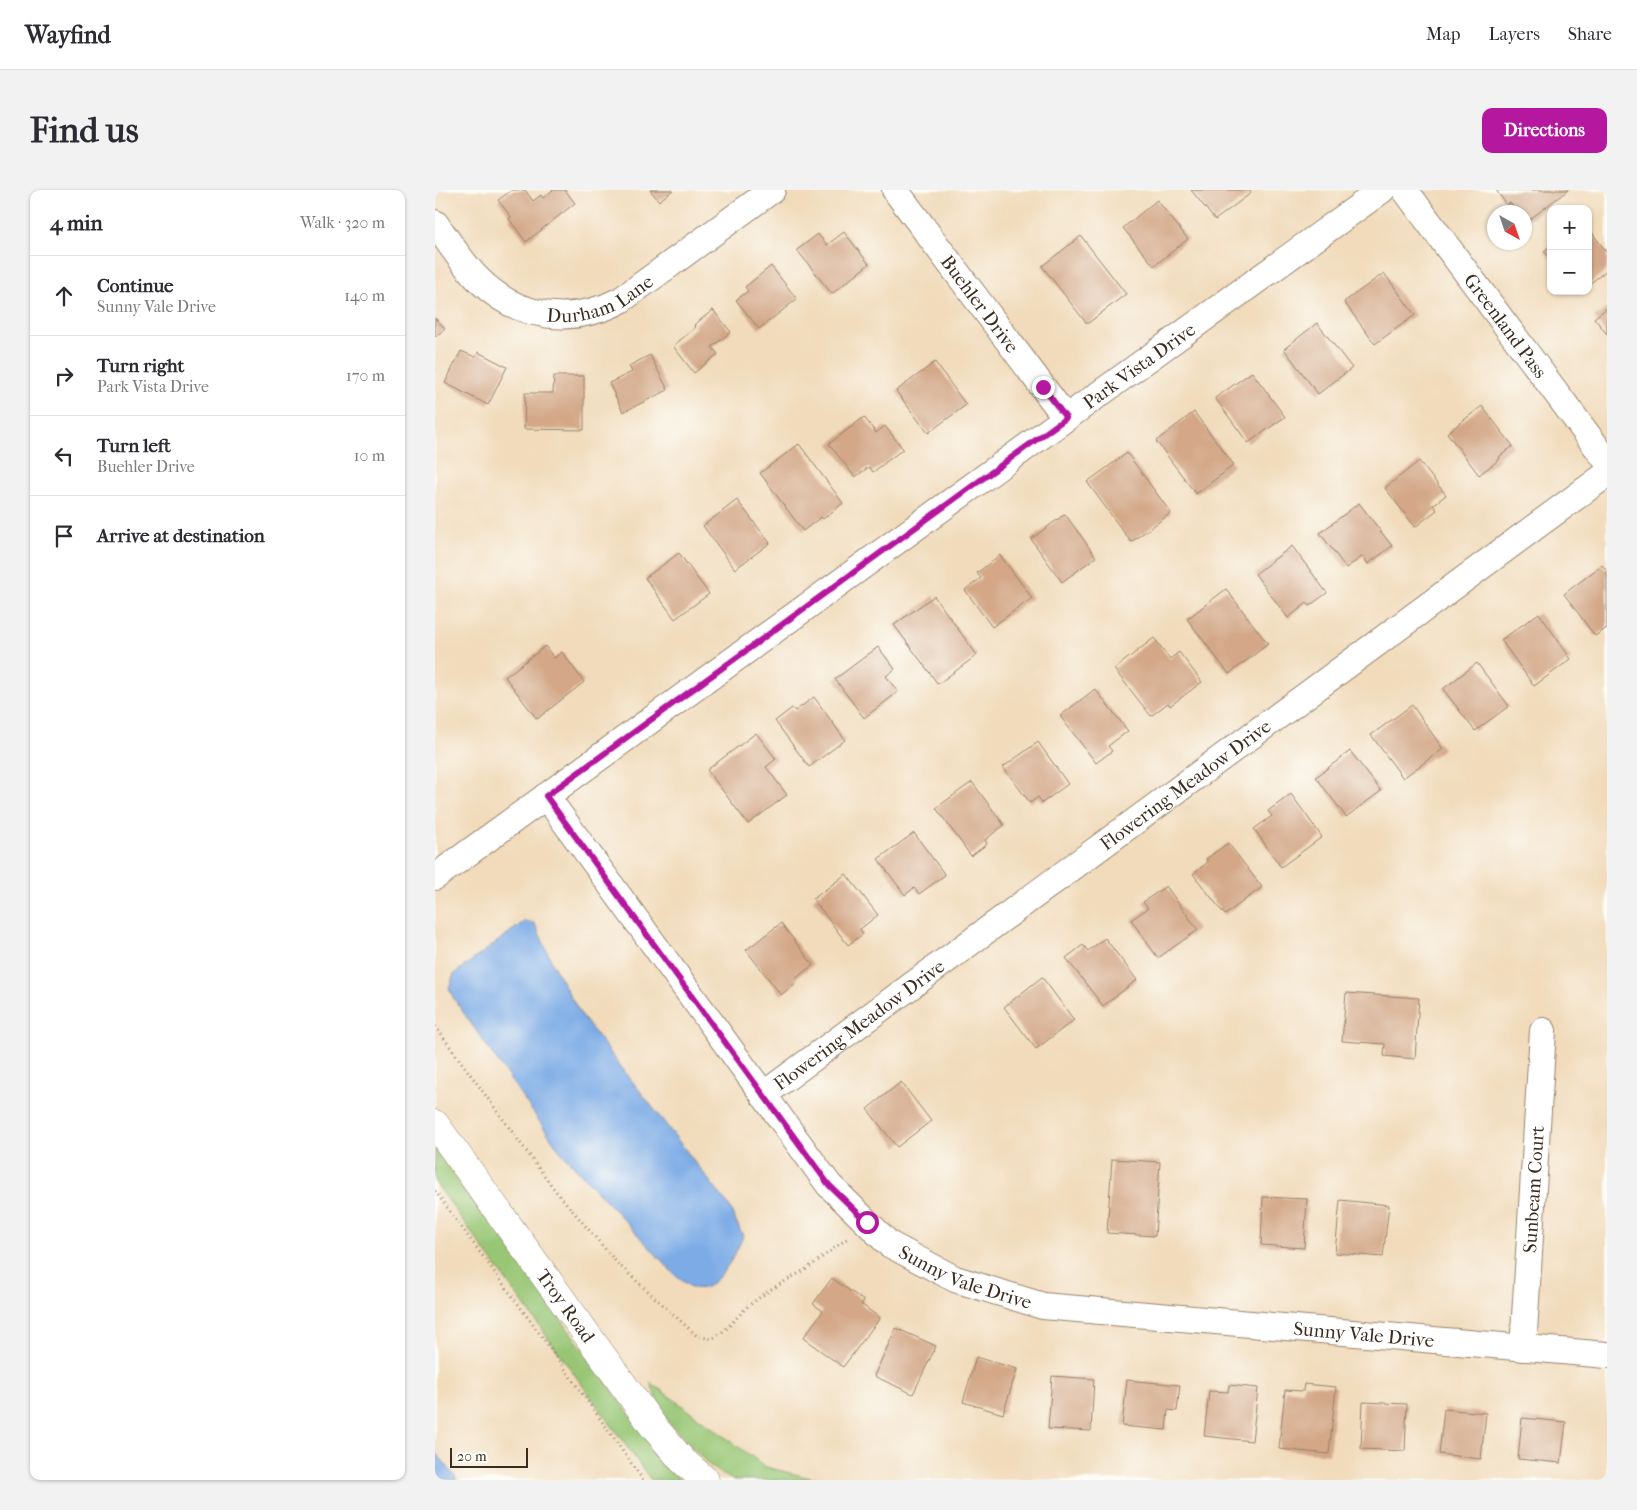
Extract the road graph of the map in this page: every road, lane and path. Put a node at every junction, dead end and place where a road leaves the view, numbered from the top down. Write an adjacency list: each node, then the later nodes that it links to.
1 (772, 190): 5 (street, Durham Lane)
2 (895, 190): 6 (street, Buehler Drive)
3 (1382, 190): 6 (street, Park Vista Drive)
4 (1405, 190): 7 (street, Greenland Pass)
5 (435, 223)
6 (1066, 418): 9 (street, Park Vista Drive)
7 (1607, 461)
8 (1607, 474): 13 (street, Flowering Meadow Drive)
9 (546, 796): 10 (street, Park Vista Drive); 13 (street, Sunny Vale Drive)
10 (435, 877)
11 (435, 1026): 16 (path)
12 (1543, 1030): 17 (street, Sunbeam Court)
13 (763, 1095): 17 (street, Sunny Vale Drive)
14 (435, 1124): 20 (street, Troy Road)
15 (435, 1191): 19 (path)
16 (845, 1240)
17 (1523, 1348): 18 (street, Sunny Vale Drive)
18 (1607, 1355)
19 (643, 1480)
20 (705, 1480)

